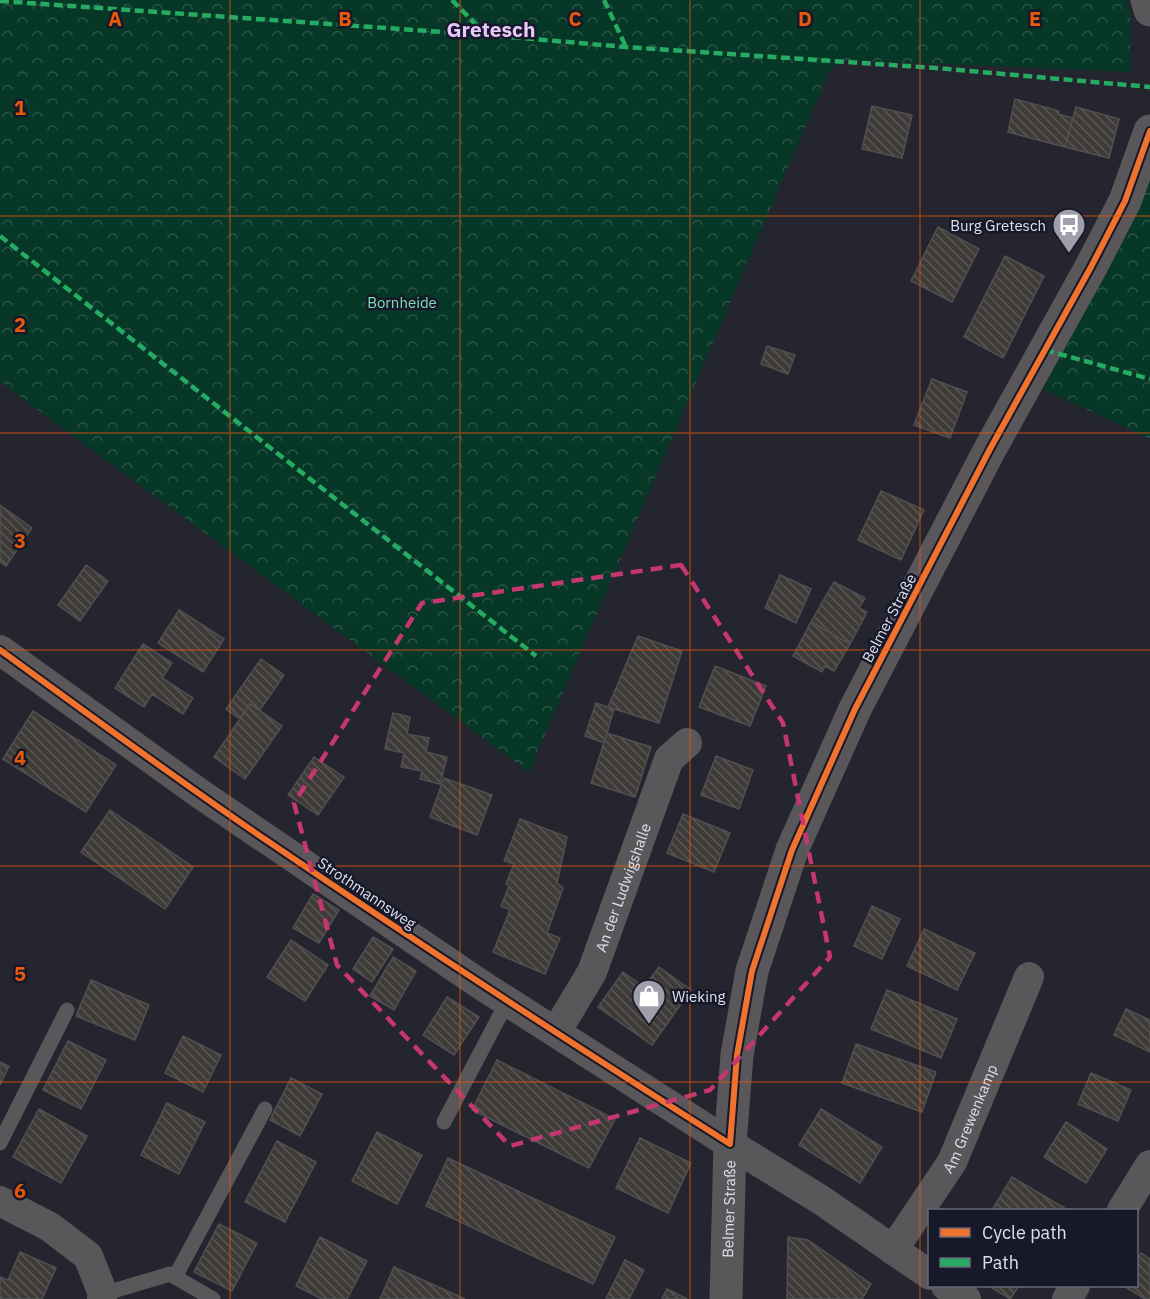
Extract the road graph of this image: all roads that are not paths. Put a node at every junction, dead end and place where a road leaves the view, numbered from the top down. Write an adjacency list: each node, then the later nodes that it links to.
1 (1147, 0): 2 (street)
2 (1150, 10)
3 (1150, 131): 13 (street, Belmer Straße)
4 (0, 650): 7 (street, Strothmannsweg)
5 (687, 742): 9 (street, An der Ludwigshalle)
6 (1029, 977): 17 (street, Am Grewenkamp)
7 (507, 1002): 9 (street, Strothmannsweg); 11 (lane)
8 (67, 1010): 12 (lane)
9 (556, 1032): 13 (street, Strothmannsweg)
10 (265, 1109): 19 (lane)
11 (444, 1122)
12 (0, 1143)
13 (730, 1144): 17 (street); 23 (street, Belmer Straße)
14 (1150, 1165): 16 (street)
15 (0, 1201): 21 (street)
16 (1123, 1209)
17 (893, 1250): 18 (street)
18 (928, 1274)
19 (176, 1277): 21 (lane); 22 (lane)
20 (948, 1287): 24 (street)
21 (103, 1297)
22 (213, 1299)
23 (726, 1299)
24 (966, 1299)

